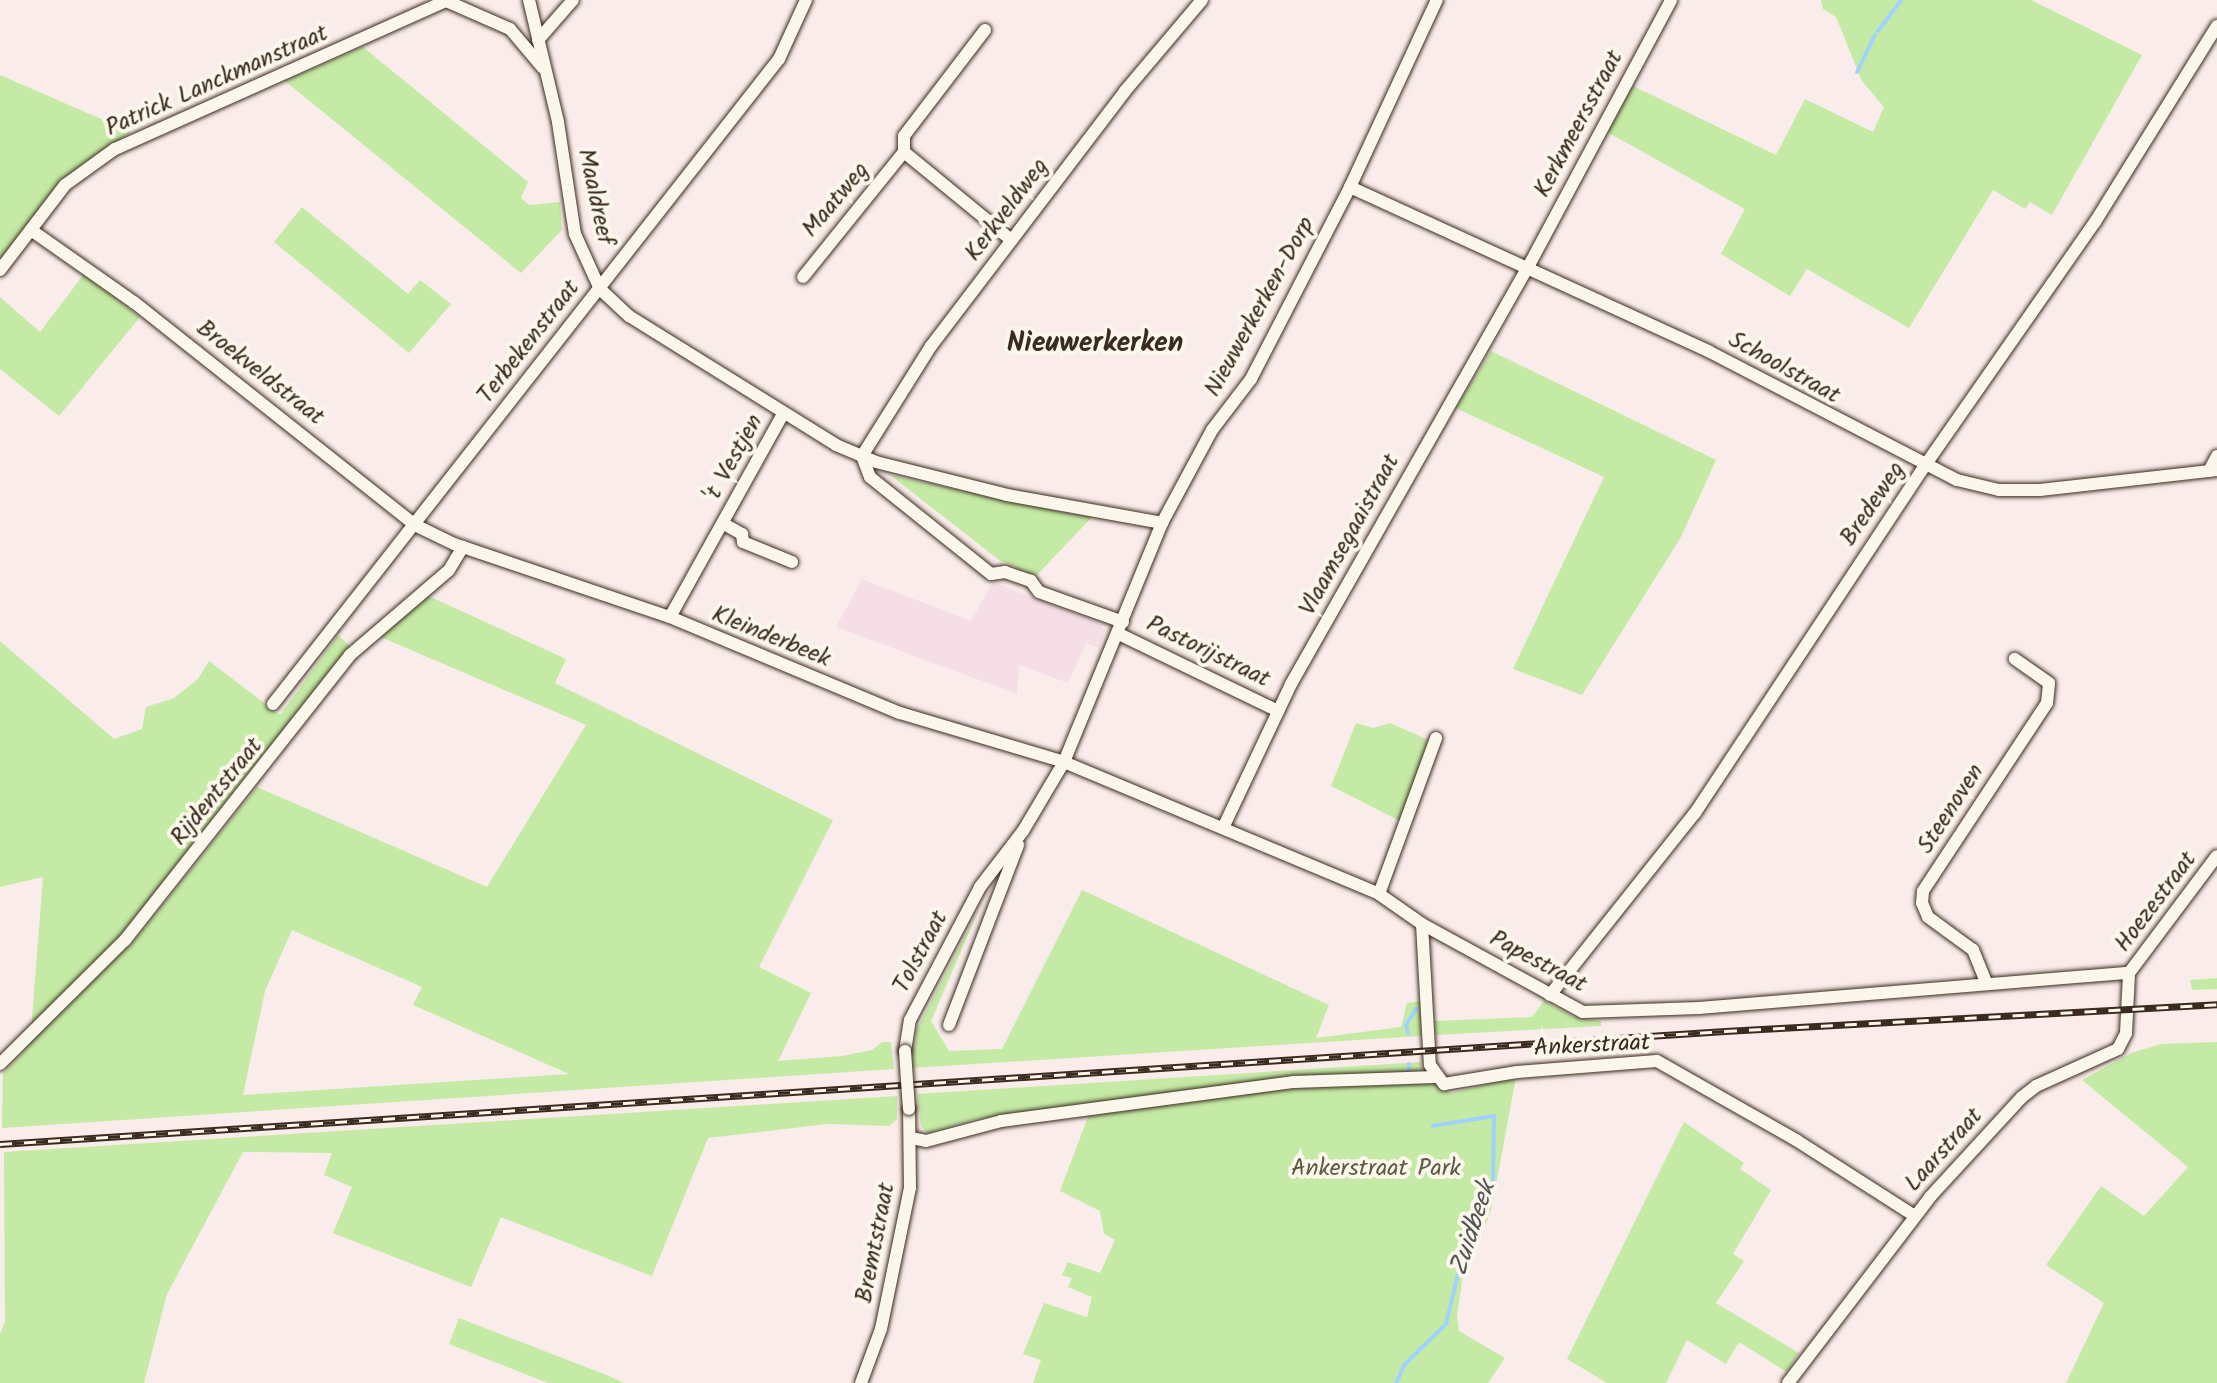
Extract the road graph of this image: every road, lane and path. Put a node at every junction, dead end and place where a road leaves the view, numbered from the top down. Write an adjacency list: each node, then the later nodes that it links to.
1 (445, 0): 11 (street); 14 (street, Patrick Lanckmanstraat)
2 (529, 0): 10 (street, Maaldreef)
3 (573, 0): 10 (street)
4 (806, 0): 19 (street, Terbekenstraat)
5 (1202, 0): 15 (street, Kerkveldweg)
6 (1437, 0): 13 (street, Nieuwerkerken-Dorp)
7 (1671, 0): 16 (street, Kerkmeersstraat)
8 (2217, 26): 23 (street, Bredeweg)
9 (985, 30): 12 (street, Maatweg)
10 (538, 40): 11 (street, Maaldreef)
11 (545, 70): 19 (street, Maaldreef)
12 (904, 152): 15 (street); 18 (street, Maatweg)
13 (1350, 187): 16 (street, Schoolstraat); 25 (street, Nieuwerkerken-Dorp)
14 (31, 230): 17 (street, Patrick Lanckmanstraat); 27 (street, Broekveldstraat)
15 (1011, 240): 21 (street, Kerkveldweg)
16 (1527, 269): 23 (street, Schoolstraat); 34 (street, Vlaamsegaaistraat)
17 (0, 270)
18 (803, 277)
19 (600, 289): 20 (street, Maaldreef); 27 (street, Terbekenstraat)
20 (783, 414): 21 (street, Maaldreef); 26 (street, 't Vestjen)
21 (862, 456): 25 (street, Maaldreef); 31 (street, Maaldreef)
22 (2217, 456): 24 (street)
23 (1924, 467): 24 (street, Schoolstraat); 44 (street, Bredeweg)
24 (2213, 471)
25 (1162, 523): 31 (street, Nieuwerkerken-Dorp)
26 (724, 524): 29 (street, 't Vestjen); 30 (street, 't Vestjen)
27 (415, 525): 28 (street, Broekveldstraat); 33 (street, Terbekenstraat)
28 (463, 547): 30 (street, Kleinderbeek); 46 (street, Rijdentstraat)
29 (792, 562)
30 (670, 617): 36 (street, Kleinderbeek)
31 (1121, 628): 34 (street, Pastorijstraat); 36 (street, Tolstraat)
32 (2015, 659): 43 (street, Steenoven)
33 (273, 704)
34 (1278, 711): 37 (street, Vlaamsegaaistraat)
35 (1436, 738): 40 (street)
36 (1064, 762): 37 (street, Papestraat); 38 (street, Tolstraat)
37 (1223, 828): 40 (street, Papestraat)
38 (1023, 831): 45 (street, Tolstraat); 48 (street, Tolstraat, bridge)
39 (2217, 856): 42 (street, Hoezestraat)
40 (1379, 894): 41 (street, Papestraat)
41 (1422, 924): 44 (street, Papestraat); 47 (street)
42 (2129, 973): 43 (street, Papestraat); 50 (street, Laarstraat)
43 (1986, 982): 44 (street, Papestraat)
44 (1550, 995)
45 (949, 1025)
46 (0, 1064)
47 (1435, 1077): 49 (street, Ankerstraat); 50 (street, Ankerstraat)
48 (909, 1109): 49 (street, Bremtstraat)
49 (911, 1138): 51 (street, Bremtstraat)
50 (1915, 1216): 52 (street, Laarstraat)
51 (861, 1383)
52 (1788, 1383)

